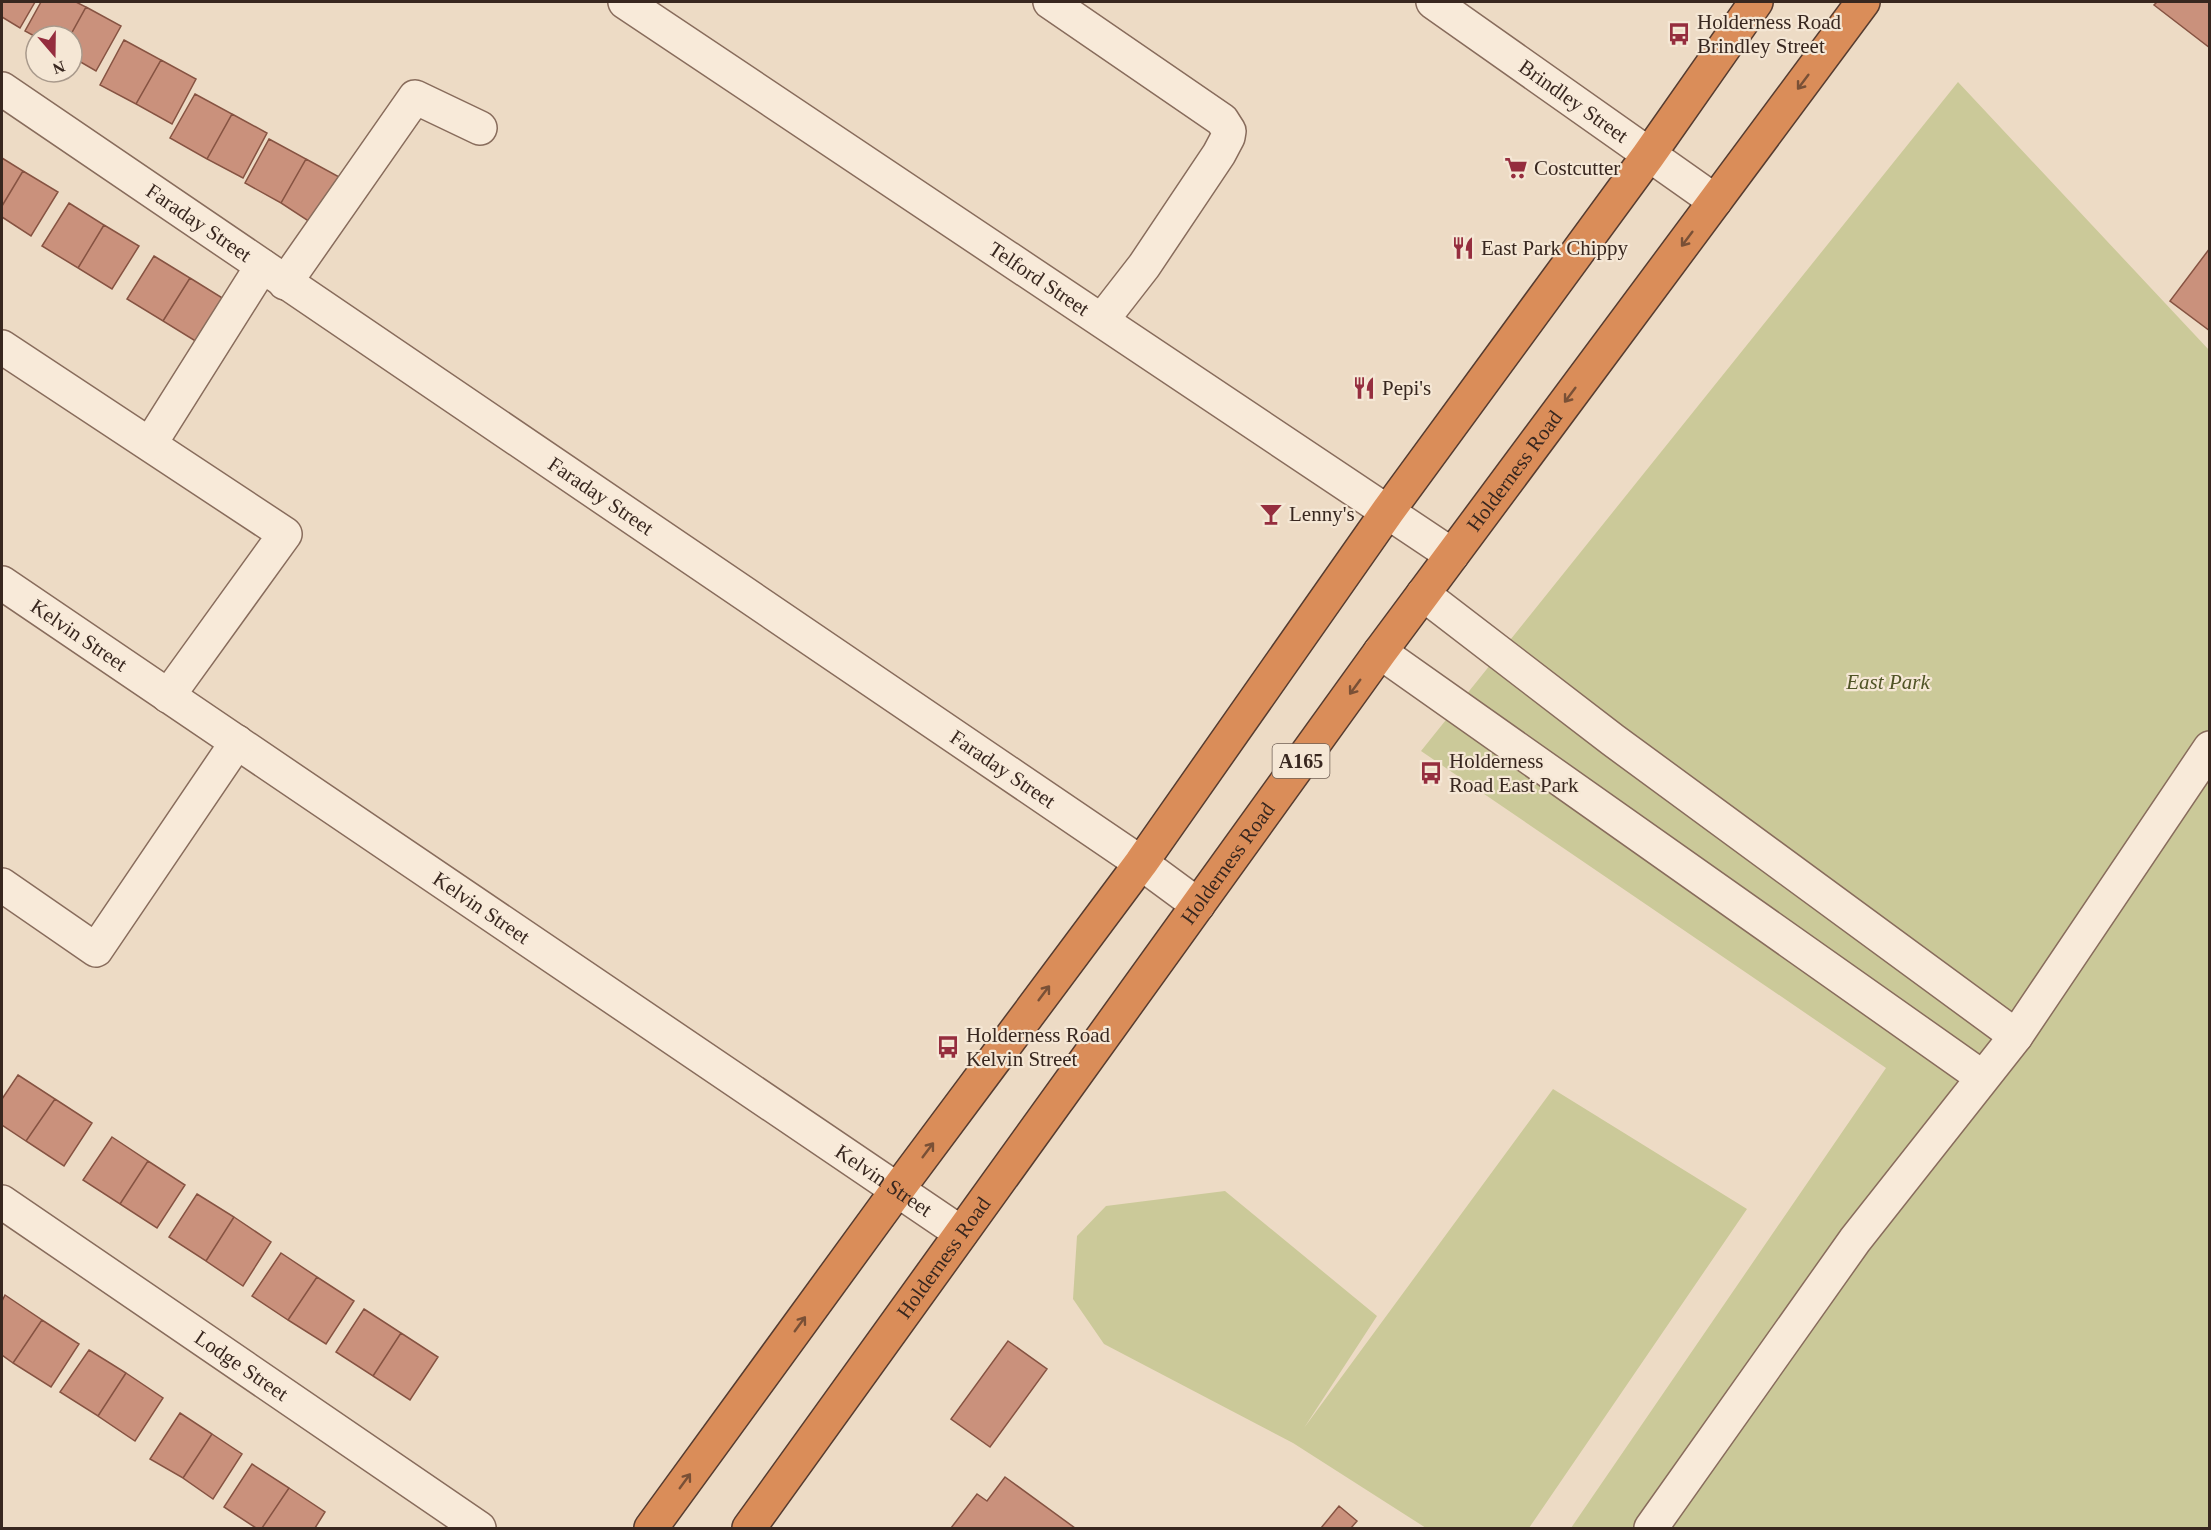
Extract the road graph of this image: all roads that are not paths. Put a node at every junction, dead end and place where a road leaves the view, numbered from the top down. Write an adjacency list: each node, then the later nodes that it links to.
1 (625, 2): 11 (street, Telford Street)
2 (1050, 2): 11 (street)
3 (1433, 2): 8 (street, Brindley Street)
4 (1755, 2): 8 (highway)
5 (1863, 2): 9 (highway, Holderness Road / A165, one-way to 9)
6 (2, 89): 10 (street, Faraday Street)
7 (480, 128): 10 (street)
8 (1648, 156): 9 (street, Brindley Street); 14 (highway)
9 (1715, 201): 15 (highway, Holderness Road / A165, one-way to 15)
10 (273, 274): 13 (street); 22 (street, Faraday Street)
11 (1102, 320): 14 (street, Telford Street)
12 (2, 347): 13 (street)
13 (150, 444): 19 (street)
14 (1388, 512): 15 (street, Telford Street); 22 (highway)
15 (1452, 555): 17 (highway, Holderness Road / A165)
16 (2, 583): 19 (street, Kelvin Street)
17 (1423, 594): 18 (highway, Holderness Road / A165); 25 (street)
18 (1380, 652): 24 (highway, Holderness Road / A165, one-way to 24); 26 (street)
19 (168, 696): 20 (street, Kelvin Street)
20 (237, 742): 23 (street); 27 (street, Kelvin Street)
21 (2210, 748): 25 (street)
22 (1141, 863): 24 (street, Faraday Street); 27 (highway, one-way to 22)
23 (2, 885)
24 (1198, 905): 29 (highway, Holderness Road / A165)
25 (2016, 1036): 26 (street)
26 (1982, 1077): 33 (street)
27 (898, 1189): 29 (street, Kelvin Street); 31 (highway, one-way to 27)
28 (2, 1202): 30 (street, Lodge Street)
29 (961, 1233): 32 (highway, Holderness Road / A165)
30 (479, 1528)
31 (651, 1528)
32 (749, 1528)
33 (1651, 1528)

